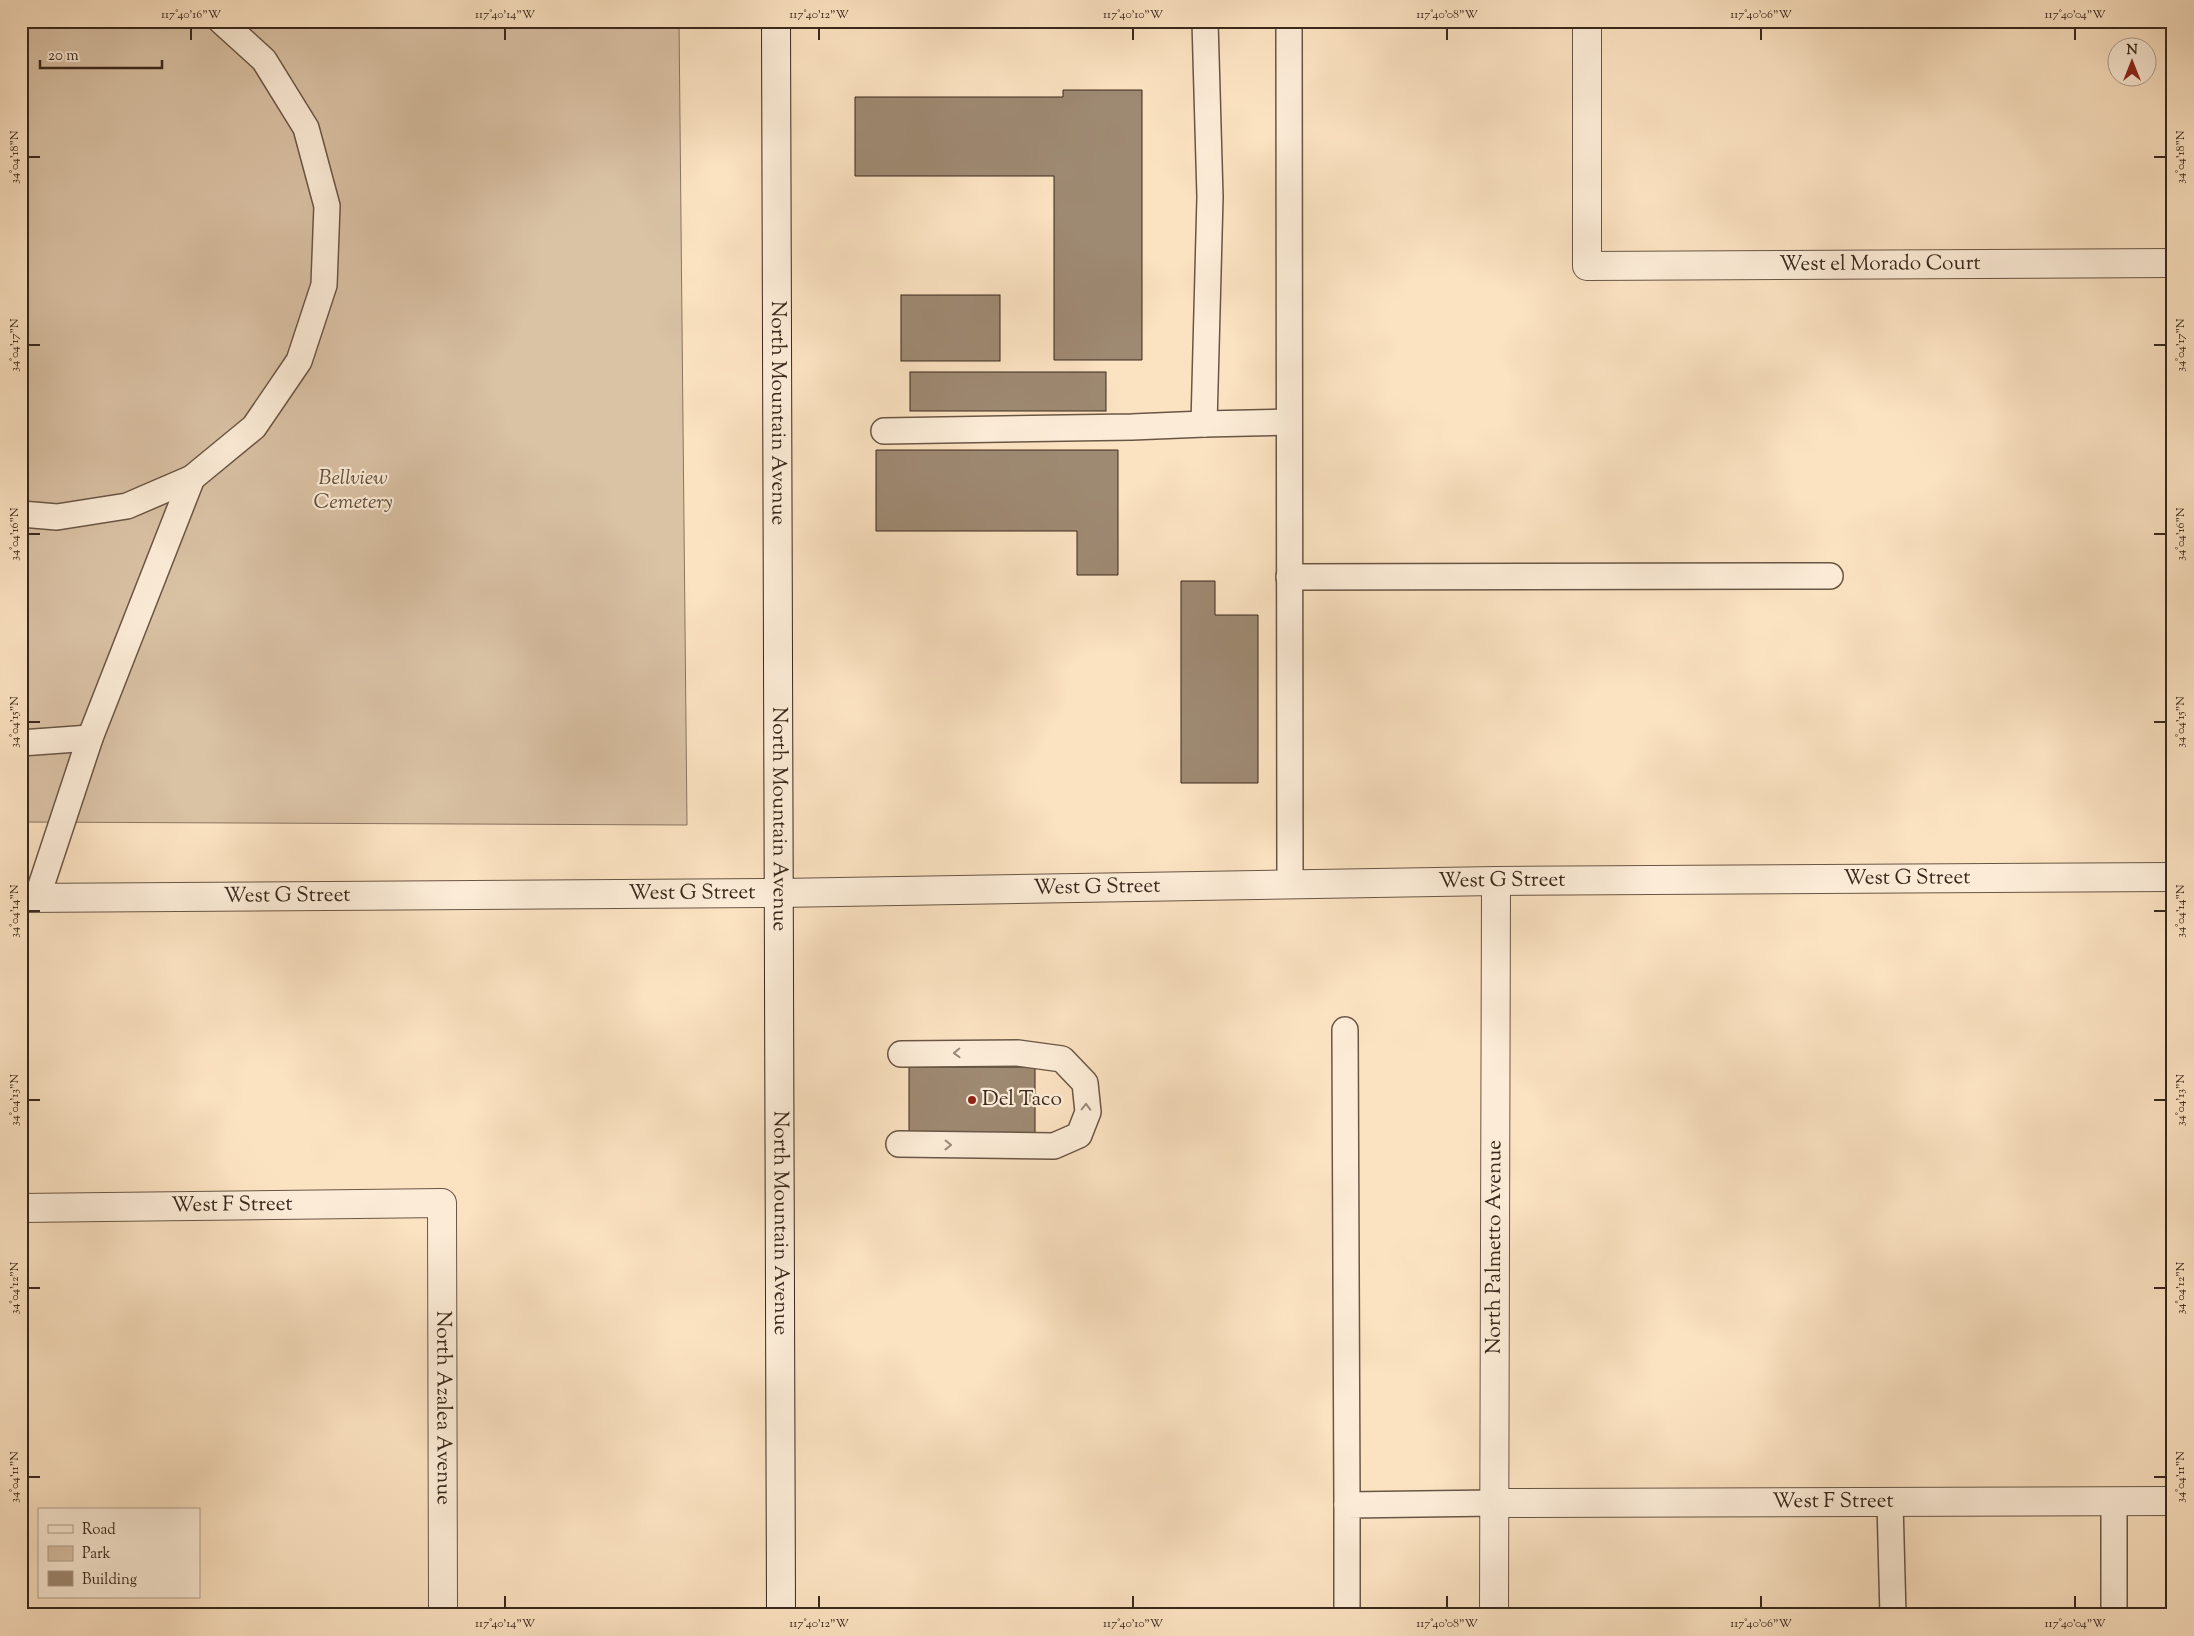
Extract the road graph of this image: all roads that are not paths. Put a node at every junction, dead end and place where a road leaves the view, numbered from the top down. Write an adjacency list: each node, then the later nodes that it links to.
1 (221, 21): 10 (lane)
2 (776, 21): 19 (street, North Mountain Avenue)
3 (1205, 21): 8 (lane)
4 (1289, 21): 7 (lane)
5 (1587, 21): 6 (street, West el Morado Court)
6 (2173, 263)
7 (1289, 422): 8 (lane); 13 (lane)
8 (1204, 424): 9 (lane)
9 (884, 431)
10 (192, 478): 11 (lane); 14 (lane)
11 (21, 514)
12 (1830, 576): 13 (lane)
13 (1289, 577): 18 (lane)
14 (90, 738): 15 (lane); 20 (lane)
15 (21, 743)
16 (2173, 877): 17 (street, West G Street)
17 (1496, 881): 18 (street, West G Street); 28 (street, North Palmetto Avenue)
18 (1290, 884): 19 (street, West G Street)
19 (779, 893): 20 (street, West G Street); 32 (street, North Mountain Avenue)
20 (29, 898)
21 (1345, 1030): 30 (lane)
22 (901, 1054): 23 (lane, one-way to 22)
23 (899, 1144)
24 (442, 1203): 25 (street, West F Street); 31 (street, North Azalea Avenue)
25 (21, 1208)
26 (2114, 1501): 27 (street, West F Street); 29 (street, West F Street); 36 (lane)
27 (2173, 1501)
28 (1494, 1503): 29 (street, West F Street); 30 (lane); 34 (street, North Palmetto Avenue)
29 (1890, 1503): 35 (lane)
30 (1347, 1505): 33 (lane)
31 (443, 1615)
32 (781, 1615)
33 (1347, 1615)
34 (1494, 1615)
35 (1893, 1615)
36 (2114, 1615)

